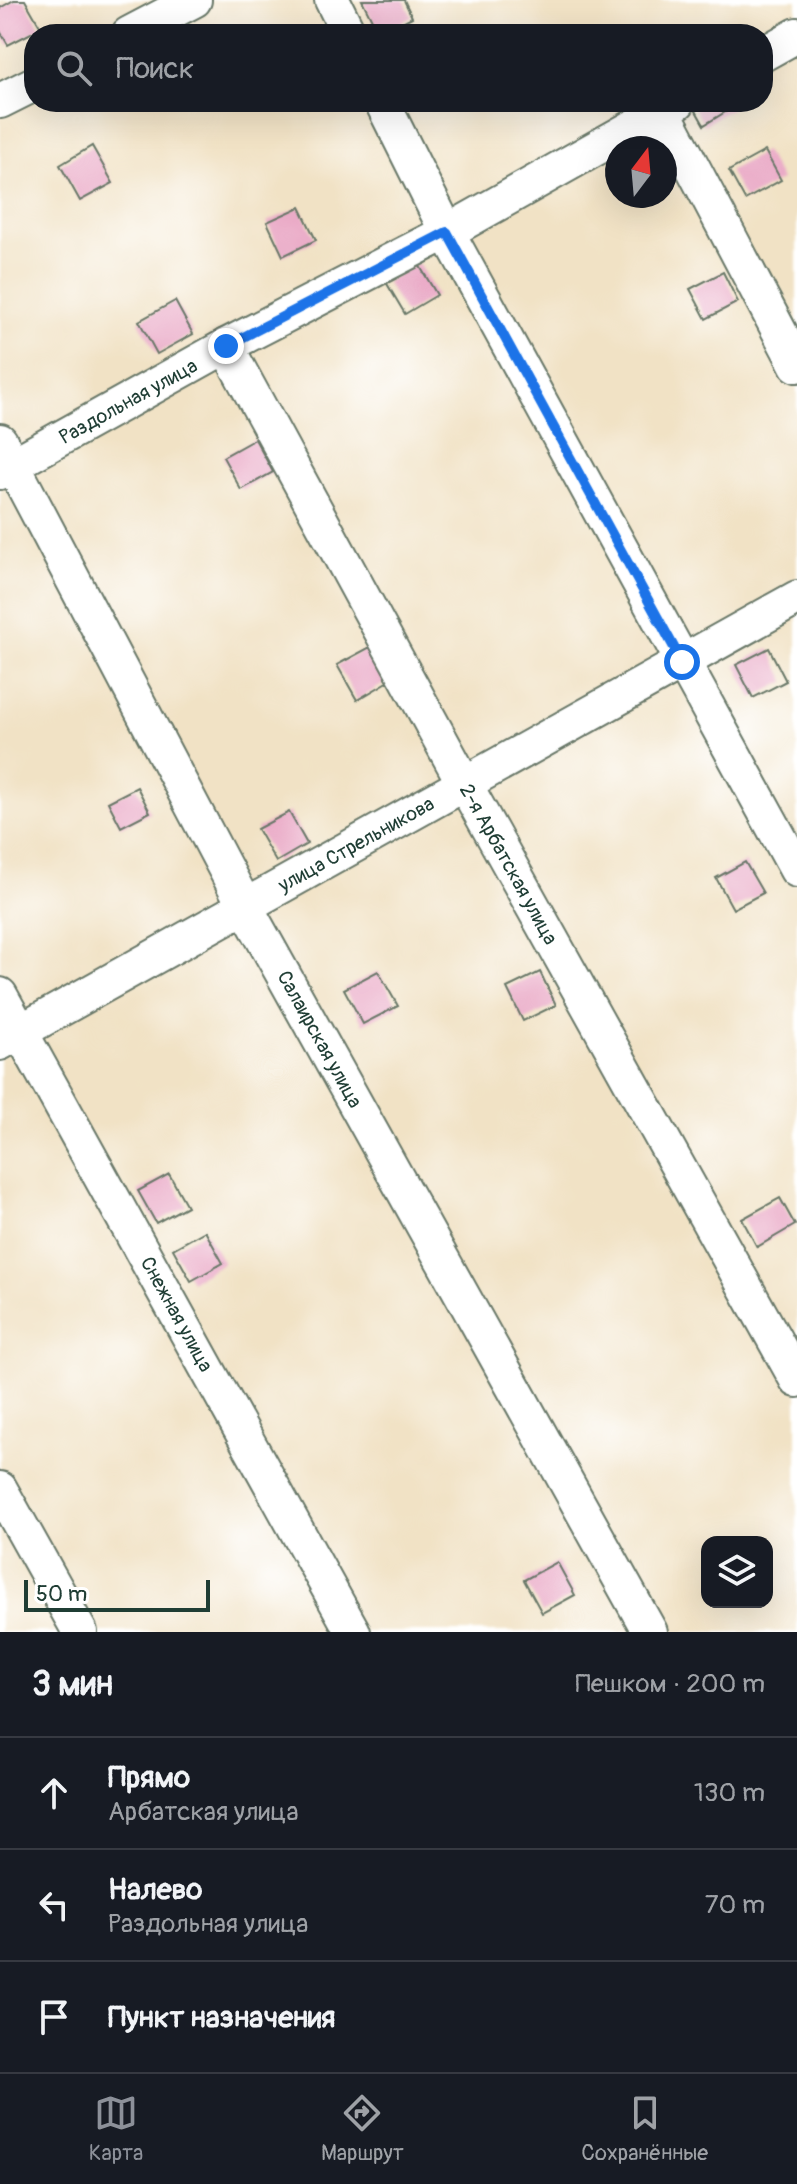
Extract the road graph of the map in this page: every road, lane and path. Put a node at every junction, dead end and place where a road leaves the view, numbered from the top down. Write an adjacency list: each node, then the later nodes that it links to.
1 (194, 0): 3 (street)
2 (332, 0): 4 (street)
3 (148, 24)
4 (344, 24)
5 (797, 35): 6 (street)
6 (773, 48)
7 (24, 89): 8 (street)
8 (0, 101)
9 (387, 112): 12 (street)
10 (659, 112): 12 (street, Раздольная улица)
11 (673, 112): 14 (street)
12 (447, 232): 13 (street, Раздольная улица); 17 (street)
13 (226, 346): 15 (street, Раздольная улица); 18 (street, 2-я Арбатская улица)
14 (797, 365)
15 (4, 459): 20 (street, Салаирская улица)
16 (797, 598): 17 (street, улица Стрельникова)
17 (682, 662): 18 (street, улица Стрельникова); 19 (street)
18 (464, 783): 20 (street, улица Стрельникова); 23 (street, 2-я Арбатская улица)
19 (797, 870)
20 (245, 906): 22 (street, улица Стрельникова); 27 (street, Салаирская улица)
21 (0, 995): 22 (street, Снежная улица)
22 (10, 1038): 26 (street, Снежная улица)
23 (797, 1380)
24 (0, 1489): 25 (street)
25 (80, 1632)
26 (353, 1632)
27 (650, 1632)

